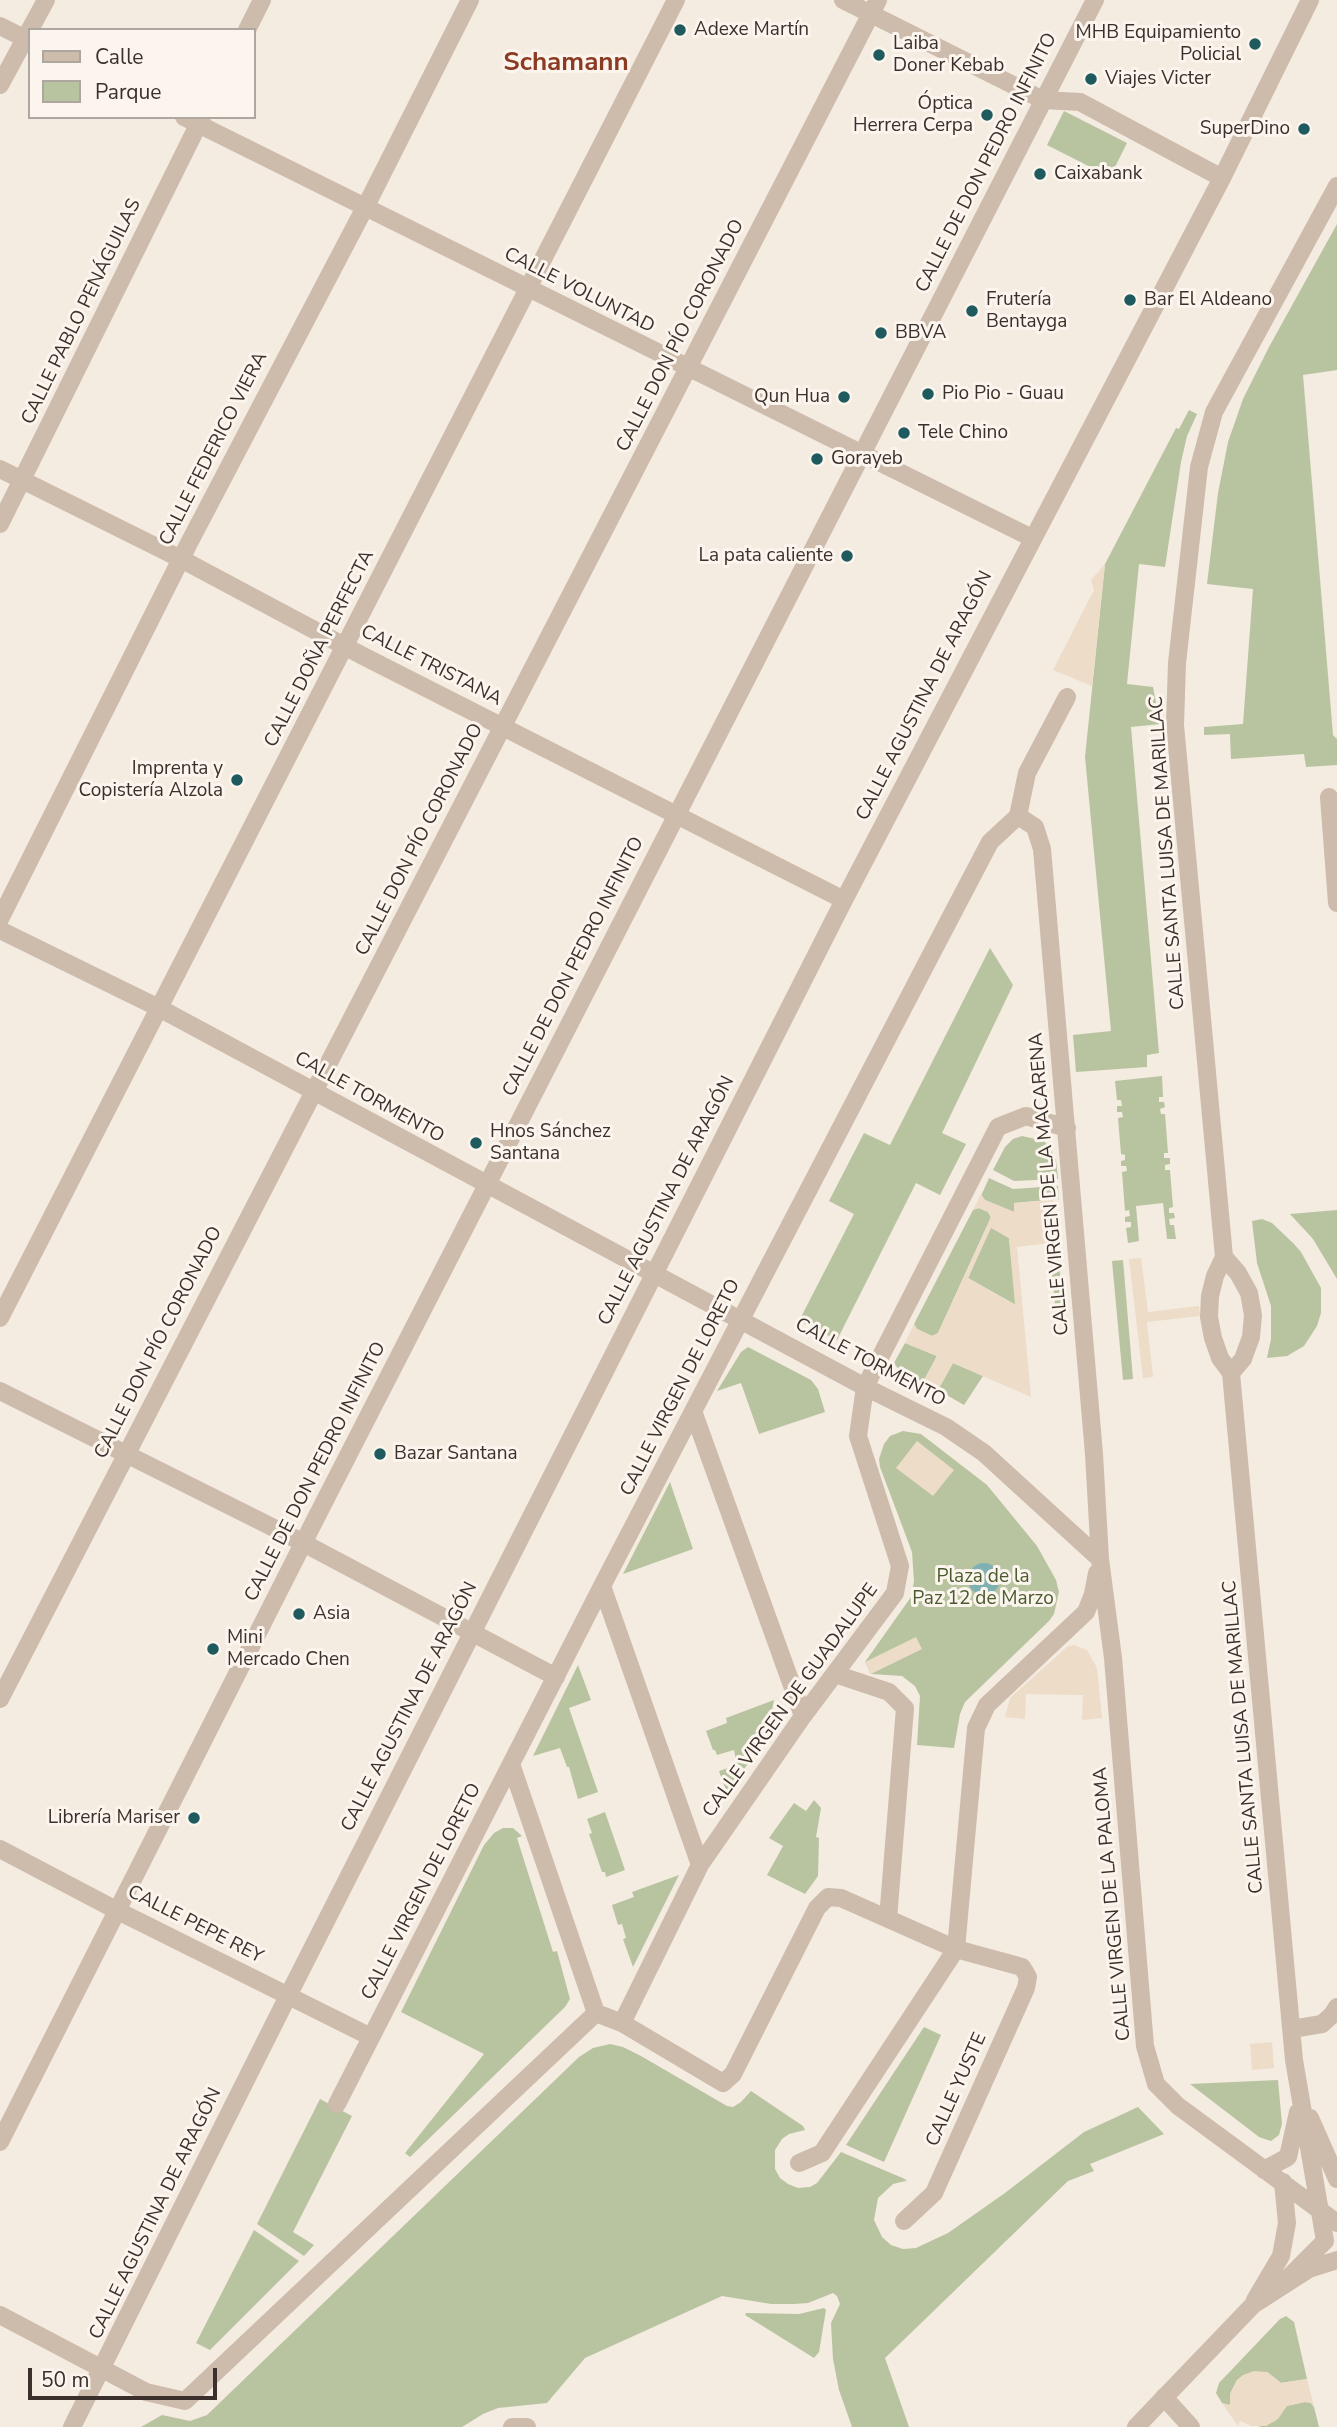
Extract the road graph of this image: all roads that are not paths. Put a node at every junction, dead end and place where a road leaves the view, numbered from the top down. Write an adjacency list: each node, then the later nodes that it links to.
1 (46, 0): 10 (street)
2 (262, 0): 11 (street)
3 (470, 0): 18 (street, CALLE FEDERICO VIERA)
4 (677, 0): 19 (street, CALLE DOÑA PERFECTA)
5 (843, 0): 8 (street)
6 (1095, 0): 14 (street, CALLE DE DON PEDRO INFINITO)
7 (1310, 0): 16 (street, CALLE AGUSTINA DE ARAGÓN)
8 (875, 7): 14 (street); 20 (street, CALLE DON PÍO CORONADO)
9 (0, 26): 12 (street)
10 (32, 28)
11 (248, 28)
12 (27, 39): 13 (street)
13 (0, 85)
14 (1044, 100): 16 (street); 21 (street, CALLE DE DON PEDRO INFINITO)
15 (194, 120): 18 (street, CALLE VOLUNTAD); 23 (street, CALLE PABLO PENÁGUILAS)
16 (1222, 178): 25 (street, CALLE AGUSTINA DE ARAGÓN)
17 (1337, 186): 41 (street, CALLE SANTA LUISA DE MARILLAC)
18 (364, 207): 19 (street, CALLE VOLUNTAD); 26 (street, CALLE FEDERICO VIERA)
19 (528, 289): 20 (street, CALLE VOLUNTAD); 27 (street, CALLE DOÑA PERFECTA)
20 (688, 369): 21 (street, CALLE VOLUNTAD); 29 (street, CALLE DON PÍO CORONADO)
21 (860, 454): 25 (street, CALLE VOLUNTAD); 31 (street, CALLE DE DON PEDRO INFINITO)
22 (0, 469): 23 (street, CALLE TRISTANA)
23 (23, 481): 24 (street, CALLE PABLO PENÁGUILAS); 26 (street, CALLE TRISTANA)
24 (0, 524)
25 (1032, 538): 33 (street, CALLE AGUSTINA DE ARAGÓN)
26 (181, 559): 27 (street, CALLE TRISTANA); 35 (street, CALLE FEDERICO VIERA)
27 (345, 646): 29 (street, CALLE TRISTANA); 37 (street, CALLE DOÑA PERFECTA)
28 (1068, 697): 32 (street)
29 (503, 726): 31 (street, CALLE TRISTANA); 38 (street, CALLE DON PÍO CORONADO)
30 (1329, 797): 34 (street)
31 (676, 814): 33 (street, CALLE TRISTANA); 40 (street, CALLE DE DON PEDRO INFINITO)
32 (1018, 816): 39 (street, CALLE VIRGEN DE LA MACARENA); 44 (street, CALLE VIRGEN DE LORETO)
33 (844, 900): 42 (street, CALLE AGUSTINA DE ARAGÓN)
34 (1337, 903)
35 (0, 919)
36 (0, 930): 37 (street, CALLE TORMENTO)
37 (159, 1008): 38 (street, CALLE TORMENTO); 43 (street, CALLE DOÑA PERFECTA)
38 (313, 1091): 40 (street, CALLE TORMENTO); 49 (street, CALLE DON PÍO CORONADO)
39 (1067, 1128): 46 (street); 51 (street, CALLE VIRGEN DE LA MACARENA)
40 (486, 1185): 42 (street, CALLE TORMENTO); 50 (street, CALLE DE DON PEDRO INFINITO)
41 (1224, 1257): 45 (street, CALLE SANTA LUISA DE MARILLAC); 45 (street)
42 (654, 1274): 44 (street, CALLE TORMENTO); 53 (street, CALLE AGUSTINA DE ARAGÓN)
43 (0, 1318)
44 (741, 1319): 46 (street, CALLE TORMENTO); 48 (street, CALLE VIRGEN DE LORETO)
45 (1231, 1373): 68 (street, CALLE SANTA LUISA DE MARILLAC)
46 (864, 1387): 51 (street, CALLE TORMENTO); 54 (street, CALLE VIRGEN DE GUADALUPE)
47 (0, 1391): 49 (street)
48 (693, 1411): 52 (street, CALLE VIRGEN DE LORETO); 57 (street)
49 (125, 1453): 50 (street); 56 (street, CALLE DON PÍO CORONADO)
50 (303, 1543): 53 (street); 61 (street, CALLE DE DON PEDRO INFINITO)
51 (1100, 1559): 63 (street); 74 (street, CALLE VIRGEN DE LA PALOMA)
52 (602, 1586): 55 (street, CALLE VIRGEN DE LORETO); 60 (street)
53 (471, 1633): 55 (street); 64 (street, CALLE AGUSTINA DE ARAGÓN)
54 (835, 1674): 57 (street, CALLE VIRGEN DE GUADALUPE); 62 (street)
55 (556, 1676): 58 (street, CALLE VIRGEN DE LORETO)
56 (0, 1699)
57 (803, 1717): 60 (street, CALLE VIRGEN DE GUADALUPE)
58 (511, 1764): 66 (street); 69 (street, CALLE VIRGEN DE LORETO)
59 (0, 1849): 61 (street, CALLE PEPE REY)
60 (700, 1865): 67 (street, CALLE VIRGEN DE GUADALUPE)
61 (118, 1911): 64 (street, CALLE PEPE REY); 72 (street, CALLE DE DON PEDRO INFINITO)
62 (888, 1919): 63 (street); 67 (street)
63 (956, 1949): 73 (street); 78 (street, CALLE YUSTE)
64 (288, 1996): 69 (street, CALLE PEPE REY); 84 (street, CALLE AGUSTINA DE ARAGÓN)
65 (1337, 2007): 68 (street)
66 (596, 2012): 67 (street); 84 (street)
67 (622, 2022)
68 (1292, 2029): 70 (street, CALLE SANTA LUISA DE MARILLAC)
69 (372, 2037): 71 (street, CALLE VIRGEN DE LORETO)
70 (1301, 2098): 74 (street, CALLE SANTA LUISA DE MARILLAC); 75 (street, CALLE SANTA LUISA DE MARILLAC); 77 (street, CALLE SANTA LUISA DE MARILLAC)
71 (337, 2104)
72 (0, 2142)
73 (799, 2163)
74 (1264, 2170): 76 (street, CALLE VIRGEN DE LA PALOMA)
75 (1337, 2179)
76 (1283, 2182): 77 (street, CALLE VIRGEN DE LA PALOMA); 82 (street)
77 (1321, 2211): 79 (street, CALLE VIRGEN DE LA PALOMA); 81 (street, CALLE SANTA LUISA DE MARILLAC)
78 (904, 2221)
79 (1337, 2224)
80 (1337, 2260): 81 (street)
81 (1282, 2285): 82 (street)
82 (1253, 2305): 85 (street)
83 (0, 2315): 84 (street)
84 (102, 2369): 86 (street, CALLE AGUSTINA DE ARAGÓN)
85 (1164, 2397): 87 (street); 88 (street)
86 (72, 2427)
87 (1136, 2427)
88 (1191, 2427)

